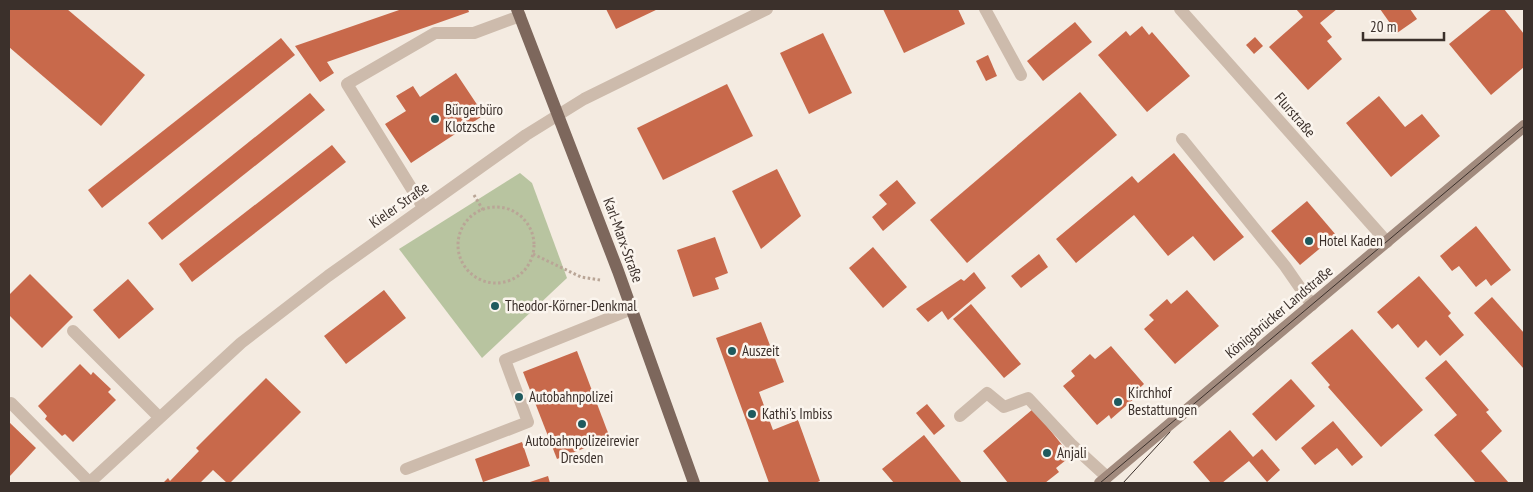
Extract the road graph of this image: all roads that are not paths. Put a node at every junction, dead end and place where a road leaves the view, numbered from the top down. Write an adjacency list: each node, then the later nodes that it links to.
1 (767, 9): 6 (street, Kieler Straße)
2 (985, 9): 5 (street)
3 (1180, 9): 10 (street, Flurstraße)
4 (518, 12): 6 (main road, Karl-Marx-Straße); 9 (street)
5 (1021, 75)
6 (558, 114): 9 (street, Kieler Straße); 12 (main road, Karl-Marx-Straße)
7 (1524, 126): 10 (main road, Königsbrücker Landstraße)
8 (1182, 139): 11 (street)
9 (423, 207): 16 (street, Kieler Straße)
10 (1387, 242): 11 (main road, Königsbrücker Landstraße)
11 (1312, 305): 18 (main road, Königsbrücker Landstraße)
12 (632, 309): 17 (street); 20 (main road, Karl-Marx-Straße)
13 (73, 331): 16 (street)
14 (11, 403): 19 (street)
15 (960, 416): 18 (street)
16 (159, 417): 19 (street, Kieler Straße)
17 (406, 469)
18 (1104, 480)
19 (89, 483)
20 (694, 483)

